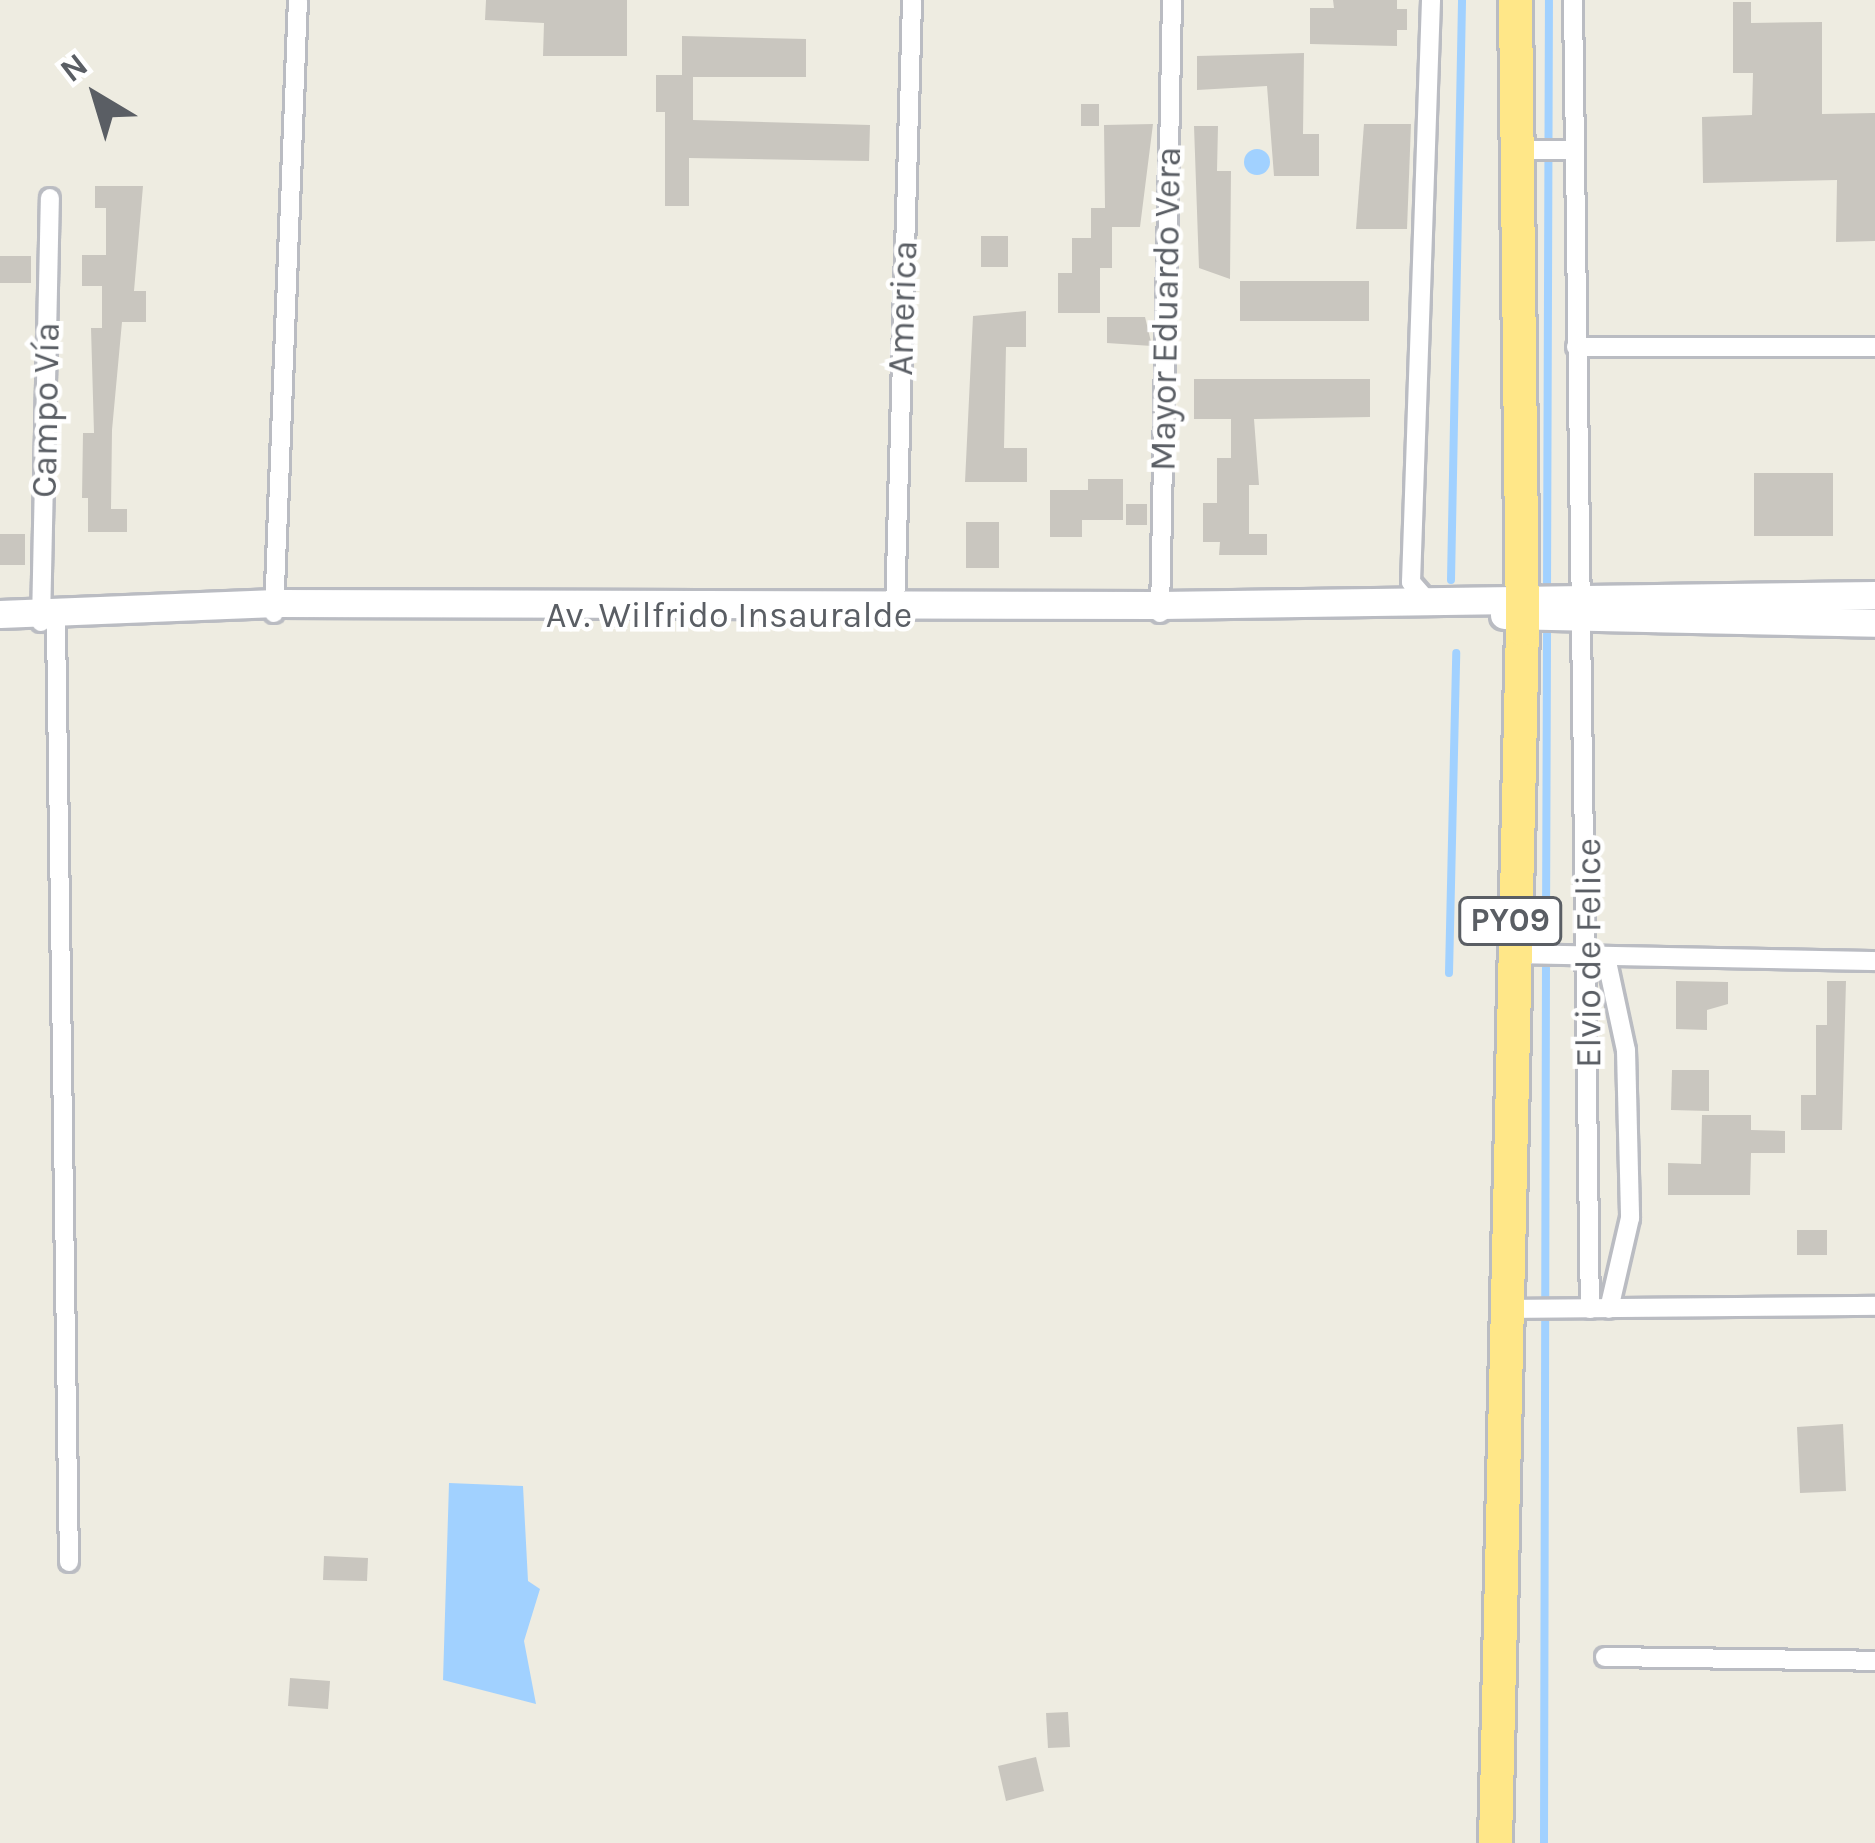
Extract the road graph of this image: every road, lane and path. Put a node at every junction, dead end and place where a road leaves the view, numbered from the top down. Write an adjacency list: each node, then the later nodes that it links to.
1 (298, 0): 16 (street)
2 (912, 0): 17 (street, America)
3 (1172, 0): 18 (street, Mayor Eduardo Vera)
4 (1431, 0): 13 (street)
5 (1497, 0): 14 (highway, PY09)
6 (1515, 0): 8 (highway, PY09)
7 (1573, 0): 8 (street, Elvio de Felice)
8 (1545, 150): 10 (street, Elvio de Felice); 14 (highway, PY09)
9 (50, 198): 21 (street, Campo Vía)
10 (1576, 347): 11 (street); 15 (street, Elvio de Felice)
11 (1875, 347)
12 (1875, 595): 15 (street)
13 (1418, 597): 14 (street); 18 (street); 20 (street)
14 (1512, 606): 15 (street); 20 (street, Av. Wilfrido Insauralde); 24 (highway, PY09); 33 (highway, PY09)
15 (1585, 607): 23 (street); 25 (street, Elvio de Felice)
16 (274, 610): 17 (street, Av. Wilfrido Insauralde); 21 (street, Av. Wilfrido Insauralde)
17 (895, 611): 18 (street, Av. Wilfrido Insauralde)
18 (1160, 611): 20 (street, Av. Wilfrido Insauralde)
19 (0, 614): 21 (street)
20 (1457, 614)
21 (46, 620): 22 (street, Av. Wilfrido Insauralde); 30 (street, Campo Vía)
22 (0, 623)
23 (1875, 623)
24 (1509, 954): 25 (street); 28 (highway, PY09)
25 (1598, 957): 26 (street); 29 (street, Elvio de Felice); 29 (street)
26 (1875, 962)
27 (1875, 1306): 29 (street)
28 (1511, 1309): 29 (street); 34 (highway, PY09)
29 (1600, 1309)
30 (69, 1562)
31 (1605, 1657): 32 (street)
32 (1875, 1661)
33 (1478, 1843)
34 (1495, 1843)

